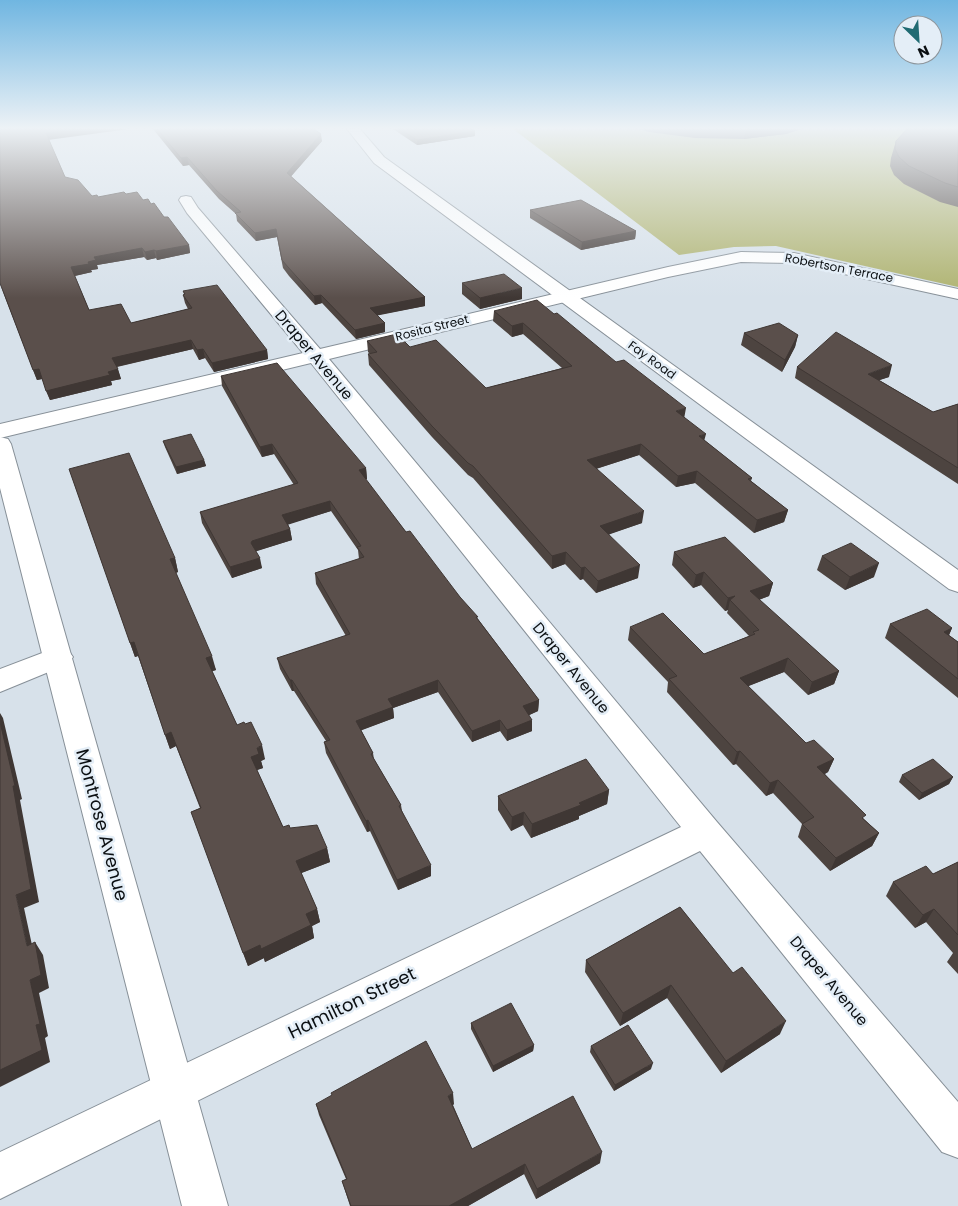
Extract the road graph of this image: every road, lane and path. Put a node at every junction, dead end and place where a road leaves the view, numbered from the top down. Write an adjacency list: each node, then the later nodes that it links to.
1 (414, 185): 5 (street, Fay Road)
2 (186, 200): 6 (street, Draper Avenue)
3 (689, 267): 4 (street, Robertson Terrace); 5 (street, Rosita Street)
4 (958, 294)
5 (565, 296): 6 (street, Rosita Street); 9 (street, Fay Road)
6 (316, 356): 7 (street, Rosita Street); 12 (street, Draper Avenue)
7 (0, 431)
8 (0, 444): 10 (street, Montrose Avenue)
9 (958, 583)
10 (58, 657): 11 (street); 13 (street, Montrose Avenue)
11 (0, 681)
12 (705, 832): 13 (street, Hamilton Street); 14 (street, Draper Avenue)
13 (172, 1091): 15 (street, Hamilton Street); 16 (street, Montrose Avenue)
14 (958, 1136)
15 (0, 1176)
16 (205, 1206)

